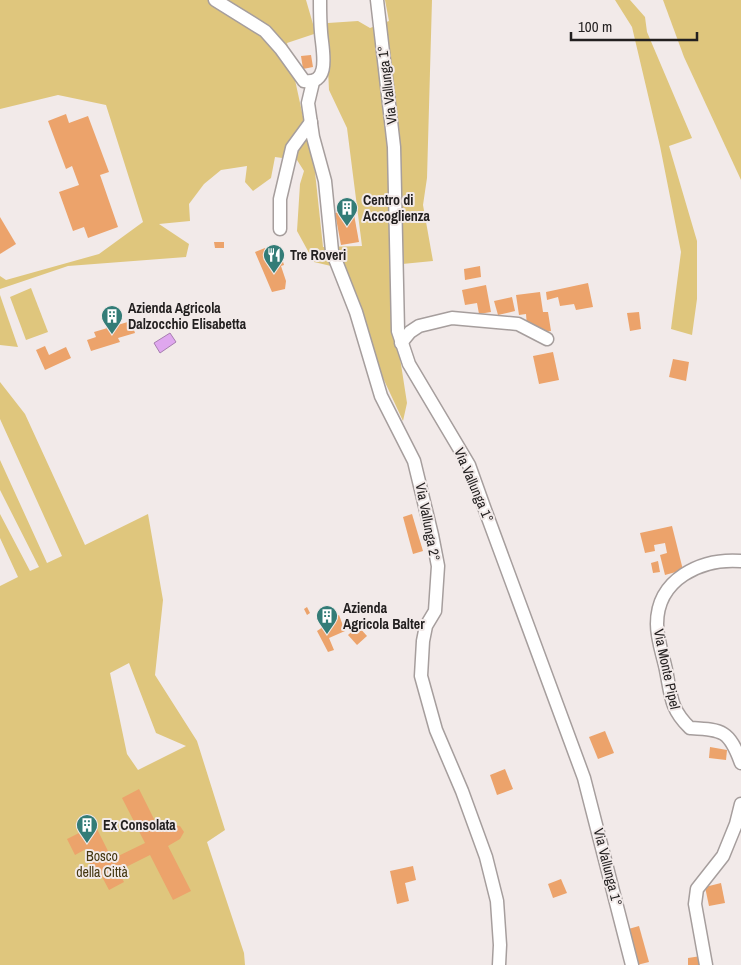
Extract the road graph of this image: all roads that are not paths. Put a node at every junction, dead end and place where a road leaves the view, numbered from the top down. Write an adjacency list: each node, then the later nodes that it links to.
1 (215, 0): 4 (street)
2 (320, 0): 4 (street)
3 (377, 0): 8 (street, Via Vallunga 1°)
4 (313, 82): 5 (street, Via Vallunga 2°)
5 (311, 122): 6 (street); 12 (street, Via Vallunga 2°)
6 (280, 229)
7 (547, 339): 8 (street)
8 (401, 343): 13 (street, Via Vallunga 1°)
9 (741, 561): 10 (street, Via Monte Pipel)
10 (741, 763)
11 (741, 804): 14 (street)
12 (499, 965)
13 (632, 965)
14 (706, 965)

